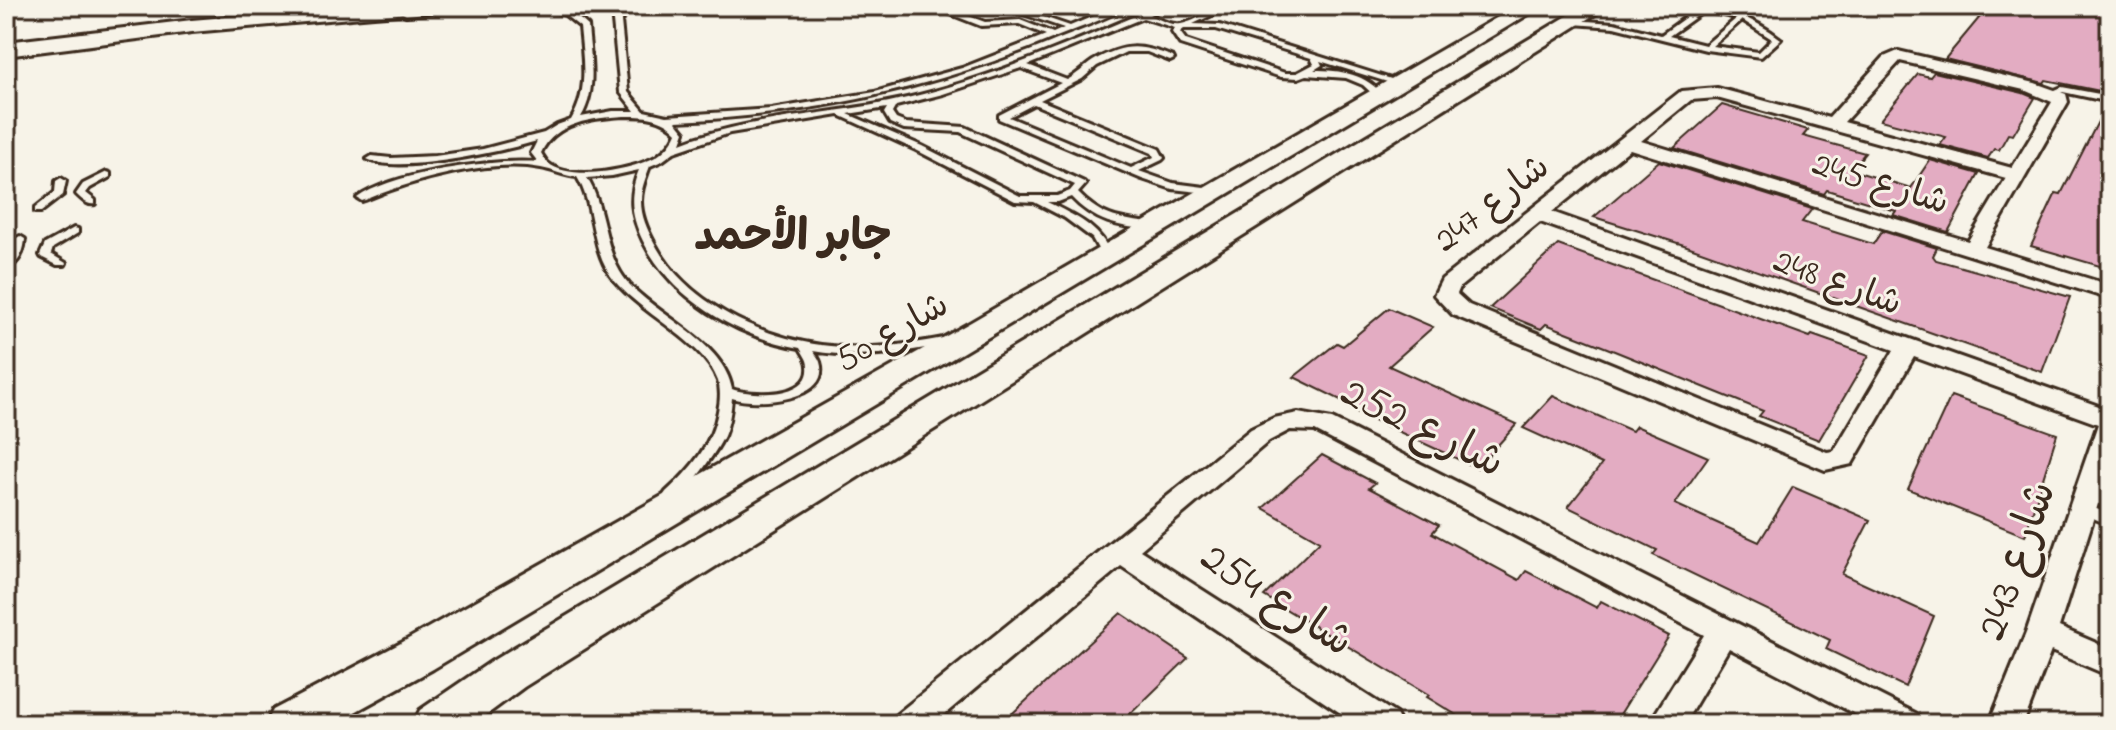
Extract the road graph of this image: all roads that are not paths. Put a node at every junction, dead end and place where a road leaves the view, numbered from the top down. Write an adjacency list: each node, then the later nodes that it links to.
1 (286, 6): 26 (main road)
2 (420, 6): 21 (main road)
3 (477, 6): 21 (lane)
4 (542, 6): 15 (lane)
5 (580, 6): 15 (lane)
6 (934, 6): 20 (lane)
7 (1004, 6): 14 (lane)
8 (1124, 6): 25 (lane)
9 (1165, 6): 18 (lane)
10 (1227, 6): 16 (lane)
11 (627, 7): 42 (lane)
12 (1701, 7): 19 (lane); 29 (lane)
13 (1521, 8): 37 (main road, شارع 50)
14 (1019, 11): 20 (lane); 25 (lane)
15 (568, 13): 45 (lane)
16 (1212, 13): 23 (lane); 24 (lane)
17 (1586, 14): 29 (lane); 88 (main road)
18 (1142, 15): 22 (lane); 23 (lane)
19 (1742, 17): 30 (lane); 30 (lane)
20 (1012, 21): 27 (lane)
21 (247, 22): 31 (main road)
22 (1127, 22): 28 (lane); 34 (lane)
23 (1181, 27): 24 (lane); 28 (lane)
24 (1217, 27): 33 (lane)
25 (1070, 28): 27 (lane)
26 (6, 35)
27 (1052, 35): 44 (lane)
28 (1177, 37): 35 (lane)
29 (1663, 37): 30 (lane)
30 (1706, 48)
31 (6, 49)
32 (1170, 59): 36 (lane)
33 (1315, 59): 35 (lane); 37 (lane)
34 (1021, 65): 36 (lane); 41 (lane)
35 (1305, 73): 37 (lane)
36 (1067, 83): 40 (lane)
37 (1390, 89): 60 (main road, شارع 50)
38 (2052, 93): 39 (lane); 46 (street); 58 (street)
39 (2110, 99)
40 (1032, 100): 55 (lane); 55 (lane)
41 (893, 104): 43 (lane); 47 (lane)
42 (641, 113): 44 (lane); 45 (lane)
43 (841, 114): 50 (lane); 51 (lane)
44 (667, 119): 51 (lane)
45 (574, 122): 48 (lane)
46 (1833, 124): 49 (street, شارع 247); 58 (street, شارع 247)
47 (940, 128): 50 (lane); 61 (lane)
48 (549, 135): 52 (lane); 53 (lane)
49 (1629, 143): 66 (street, شارع 247); 70 (street, شارع 245)
50 (919, 148): 63 (lane)
51 (673, 149): 54 (lane)
52 (372, 159)
53 (542, 165): 57 (lane); 62 (lane)
54 (646, 165): 57 (lane); 77 (lane)
55 (1132, 171): 60 (lane)
56 (107, 175): 64 (lane)
57 (580, 175): 78 (lane)
58 (2018, 175): 70 (street)
59 (61, 181): 65 (lane)
60 (1217, 191): 67 (main road, شارع 50)
61 (1073, 193): 63 (lane); 67 (lane)
62 (362, 198)
63 (1038, 201): 71 (lane)
64 (92, 202)
65 (38, 210)
66 (1540, 215): 76 (street, شارع 248); 76 (street, شارع 247)
67 (1158, 226): 71 (main road, شارع 50)
68 (74, 231): 72 (lane)
69 (20, 239): 73 (lane)
70 (1973, 250): 74 (street, شارع 245)
71 (1107, 256): 75 (main road, شارع 50)
72 (61, 263)
73 (6, 266)
74 (2110, 292)
75 (983, 329): 77 (lane); 82 (main road, شارع 50)
76 (1908, 346): 79 (street, شارع 248)
77 (805, 347): 78 (lane)
78 (727, 392): 82 (lane)
79 (2110, 419)
80 (2110, 425): 81 (street, شارع 243)
81 (2098, 507): 85 (street, شارع 243)
82 (630, 531): 87 (main road, شارع 50)
83 (1120, 551): 84 (street, شارع 252); 89 (street, شارع 252); 90 (street, شارع 254)
84 (1722, 632): 91 (street); 92 (street, شارع 252)
85 (2042, 633): 86 (street); 93 (street, شارع 243)
86 (2110, 663)
87 (290, 724)
88 (437, 724)
89 (909, 724)
90 (1384, 724)
91 (1666, 724)
92 (1905, 724)
93 (2006, 724)

